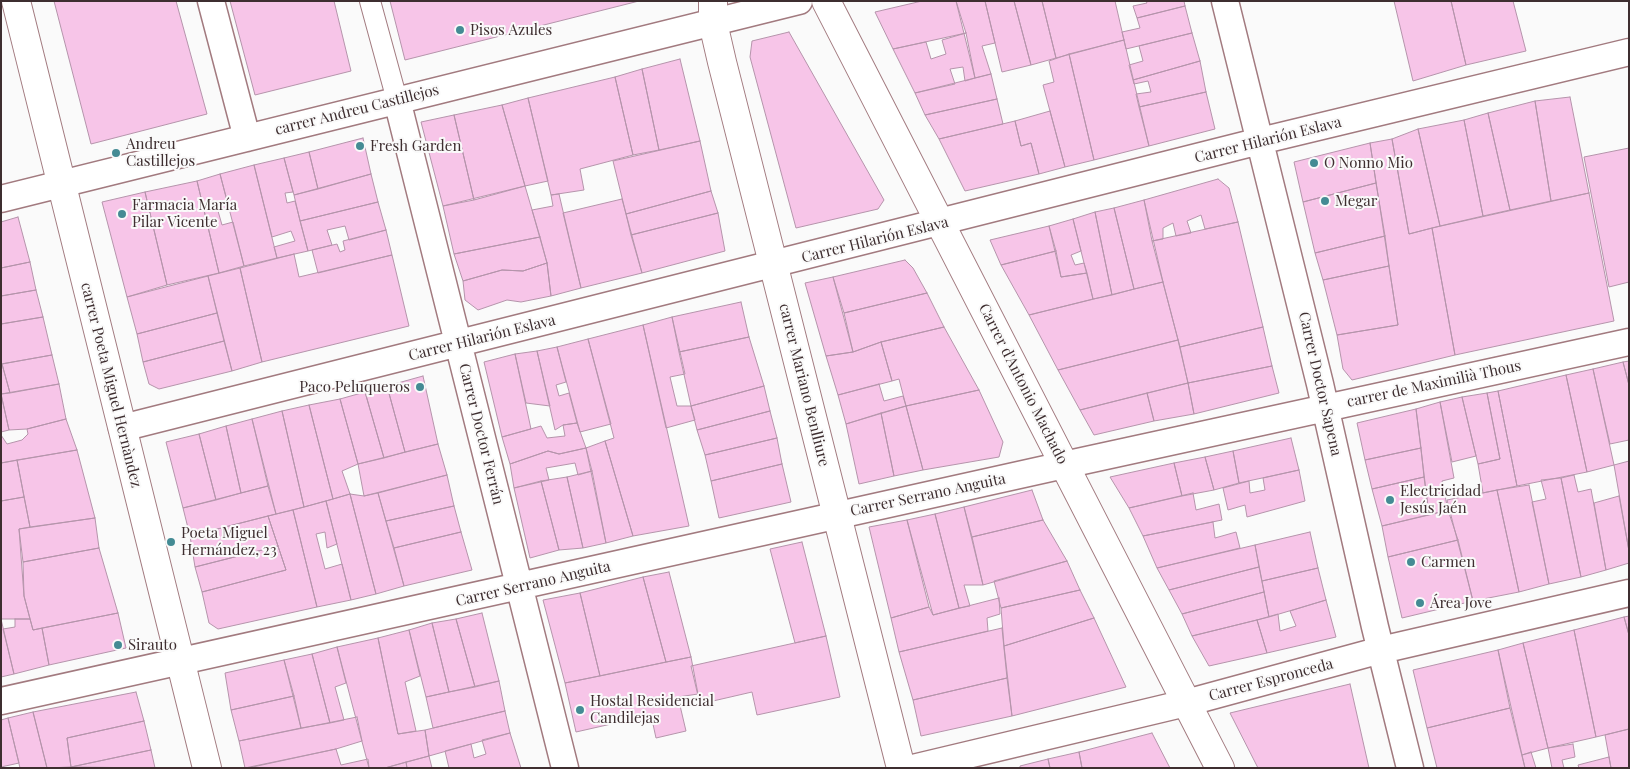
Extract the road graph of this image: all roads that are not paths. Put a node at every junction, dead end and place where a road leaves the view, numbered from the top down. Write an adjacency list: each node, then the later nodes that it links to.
1 (16, 1): 12 (street, carrer Poeta Miguel Hernàndez)
2 (211, 1): 10 (street)
3 (370, 1): 9 (street)
4 (799, 1): 7 (street, carrer Andreu Castillejos)
5 (826, 1): 14 (street, Carrer d'Antonio Machado)
6 (1225, 1): 11 (street, Carrer Doctor Sapena)
7 (713, 12): 9 (street, carrer Andreu Castillejos); 15 (street, carrer Mariano Benlliure)
8 (1629, 52): 11 (street, Carrer Hilarión Eslava)
9 (397, 100): 10 (street, carrer Andreu Castillejos); 17 (street, Carrer Doctor Ferrán)
10 (247, 138): 12 (street, carrer Andreu Castillejos)
11 (1260, 141): 14 (street, Carrer Hilarión Eslava); 18 (street, Carrer Doctor Sapena)
12 (62, 184): 13 (street, carrer Andreu Castillejos); 19 (street, carrer Poeta Miguel Hernàndez)
13 (1, 199)
14 (940, 224): 15 (street, Carrer Hilarión Eslava); 20 (street, Carrer d'Antonio Machado)
15 (773, 266): 17 (street, Carrer Hilarión Eslava); 21 (street, carrer Mariano Benlliure)
16 (1629, 342): 18 (street, carrer de Maximilià Thous)
17 (458, 344): 19 (street, Carrer Hilarión Eslava); 22 (street, Carrer Doctor Ferrán)
18 (1326, 407): 20 (street, carrer de Maximilià Thous); 24 (street, Carrer Doctor Sapena)
19 (122, 428): 25 (street, carrer Poeta Miguel Hernàndez)
20 (1064, 465): 21 (street, Carrer Serrano Anguita); 27 (street, Carrer d'Antonio Machado)
21 (837, 515): 22 (street, Carrer Serrano Anguita); 30 (street, carrer Mariano Benlliure)
22 (519, 588): 25 (street, Carrer Serrano Anguita); 29 (street, Carrer Doctor Ferrán)
23 (1629, 593): 24 (street, Carrer Espronceda)
24 (1381, 650): 27 (street, Carrer Espronceda); 33 (street, Carrer Doctor Sapena)
25 (181, 661): 26 (street, Carrer Serrano Anguita); 28 (street, carrer Poeta Miguel Hernàndez)
26 (1, 702)
27 (1186, 703): 31 (street, Carrer Espronceda); 32 (street, Carrer d'Antonio Machado)
28 (208, 768)
29 (565, 768)
30 (901, 768)
31 (913, 768)
32 (1220, 768)
33 (1410, 768)

